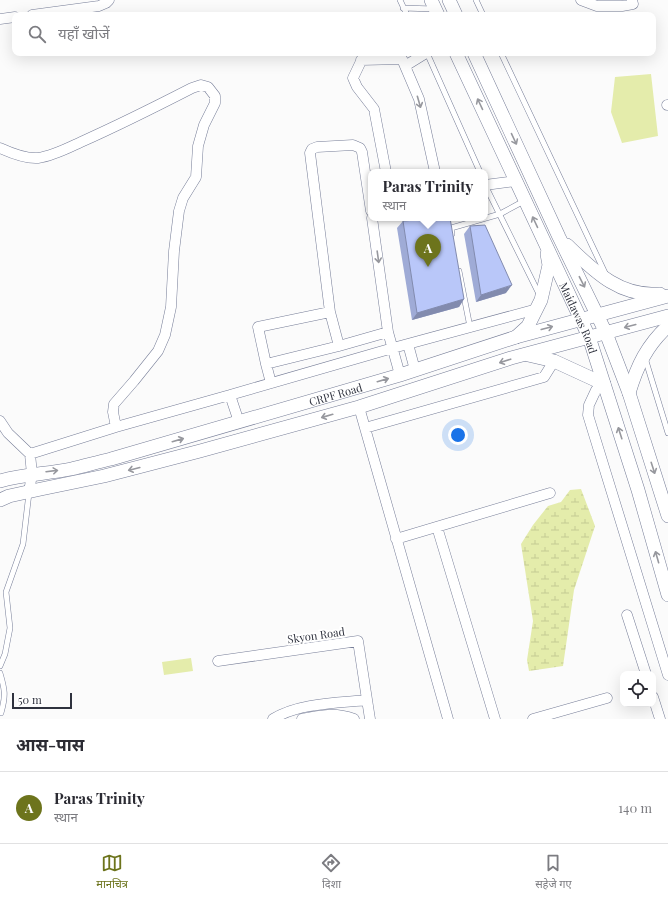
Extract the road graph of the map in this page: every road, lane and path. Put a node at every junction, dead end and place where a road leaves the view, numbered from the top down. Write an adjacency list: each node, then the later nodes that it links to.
1 (108, 0): 9 (street)
2 (400, 0): 7 (lane)
3 (449, 0): 11 (street)
4 (476, 0): 12 (lane)
5 (580, 0): 6 (street)
6 (632, 0)
7 (404, 8): 8 (lane); 10 (lane)
8 (435, 8)
9 (54, 12)
10 (406, 12)
11 (455, 12)
12 (482, 12)
13 (12, 17): 14 (street)
14 (0, 19)
15 (414, 56): 21 (street)
16 (427, 56): 25 (lane)
17 (457, 56): 26 (street, Maidawas Road, one-way to 17)
18 (475, 56): 35 (street, Maidawas Road, one-way to 35)
19 (502, 56): 39 (lane)
20 (363, 57): 21 (street); 23 (street)
21 (402, 59): 24 (street, one-way to 24)
22 (0, 148): 69 (street)
23 (385, 169)
24 (434, 169)
25 (479, 169)
26 (516, 181): 27 (street); 30 (street, Maidawas Road)
27 (488, 185)
28 (488, 191): 31 (lane)
29 (368, 192): 42 (street)
30 (525, 201): 31 (lane); 36 (street, Maidawas Road, one-way to 30)
31 (500, 214): 32 (lane); 41 (lane)
32 (488, 217)
33 (372, 221): 48 (street, one-way to 48)
34 (476, 221): 37 (lane)
35 (559, 237): 39 (street); 43 (street, Maidawas Road, one-way to 43)
36 (544, 242): 41 (street); 45 (street, Maidawas Road)
37 (454, 243)
38 (458, 265): 47 (lane)
39 (608, 280): 40 (street)
40 (668, 295): 43 (street, CRPF Road)
41 (539, 305): 47 (street); 50 (street)
42 (330, 312): 53 (street); 58 (street)
43 (598, 315): 45 (street, CRPF Road); 49 (street, Maidawas Road)
44 (668, 316): 49 (street, one-way to 49)
45 (581, 319): 50 (street, CRPF Road, one-way to 45); 51 (street, Maidawas Road)
46 (668, 326): 56 (street)
47 (470, 327): 52 (street)
48 (388, 332): 53 (street); 54 (street)
49 (606, 333): 51 (street); 64 (street, Maidawas Road)
50 (516, 336): 59 (street, CRPF Road)
51 (589, 337): 55 (street); 62 (street, Maidawas Road)
52 (408, 344): 54 (street); 59 (street)
53 (339, 346): 58 (street)
54 (392, 348): 60 (street); 61 (street)
55 (525, 355): 57 (street); 66 (street, one-way to 66)
56 (644, 355): 64 (street); 71 (lane)
57 (554, 361): 62 (street); 70 (street)
58 (266, 364): 61 (street)
59 (415, 370): 60 (street, CRPF Road)
60 (400, 375): 63 (street, CRPF Road, one-way to 60)
61 (271, 384): 65 (street)
62 (605, 385): 81 (street, Maidawas Road, one-way to 62); 87 (street)
63 (351, 389): 66 (street); 68 (street, CRPF Road)
64 (629, 393): 78 (street, Maidawas Road, one-way to 78)
65 (230, 395): 68 (street); 69 (street)
66 (357, 407): 70 (street); 75 (street, one-way to 75)
67 (0, 421): 72 (street)
68 (239, 422): 73 (street, CRPF Road, one-way to 68)
69 (116, 427): 72 (street)
70 (365, 428): 80 (street)
71 (668, 433)
72 (30, 454): 73 (street)
73 (32, 474): 74 (street, CRPF Road); 75 (street)
74 (0, 481)
75 (29, 492): 77 (street); 84 (lane)
76 (550, 493): 79 (street)
77 (0, 500)
78 (668, 516)
79 (437, 526): 80 (street); 97 (street)
80 (396, 539): 96 (street)
81 (668, 595)
82 (627, 615): 85 (street)
83 (218, 662): 89 (street, Skyon Road)
84 (0, 666)
85 (645, 671)
86 (0, 672): 91 (lane)
87 (668, 675)
88 (607, 698): 98 (street)
89 (367, 700): 92 (street); 95 (street, Skyon Road)
90 (656, 706): 99 (street)
91 (1, 713)
92 (273, 719)
93 (302, 719): 94 (street)
94 (354, 719)
95 (370, 719)
96 (448, 719)
97 (495, 719)
98 (533, 719)
99 (660, 719)

